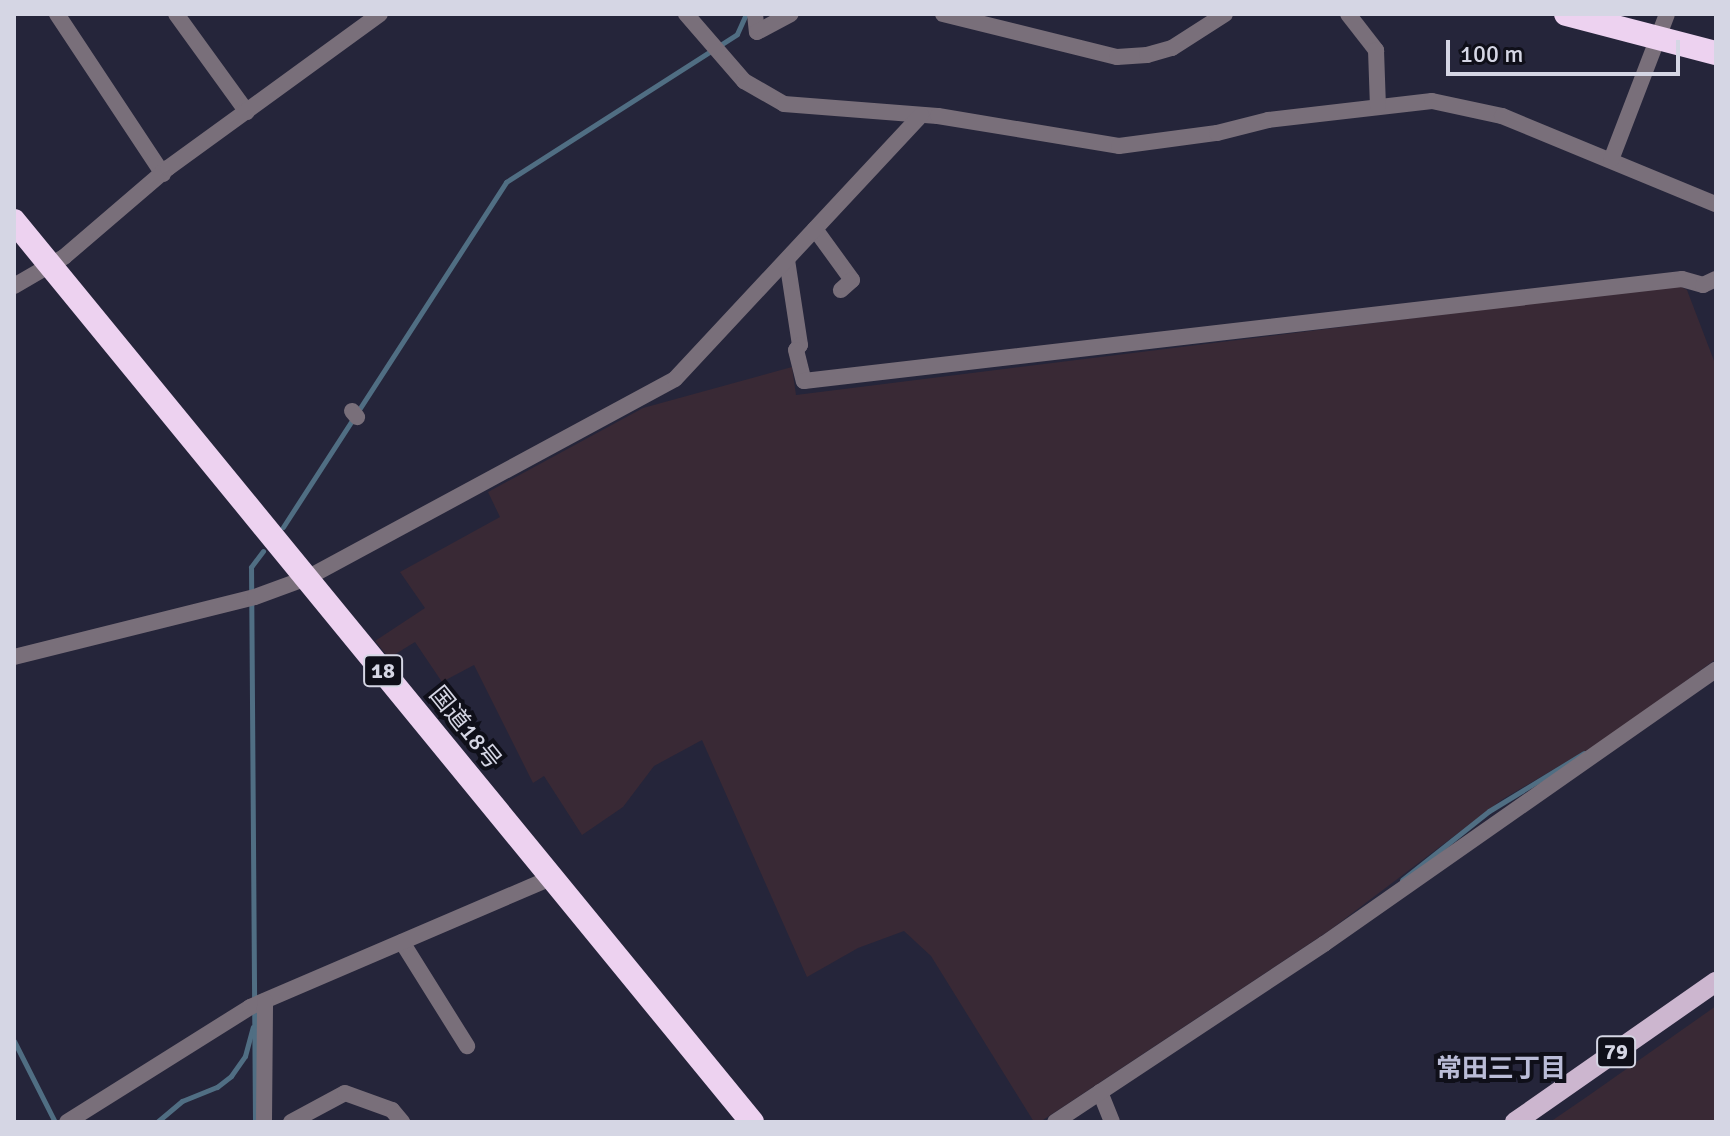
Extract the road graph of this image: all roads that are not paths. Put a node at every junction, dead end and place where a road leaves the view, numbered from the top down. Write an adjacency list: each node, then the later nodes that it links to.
1 (57, 14): 19 (street)
2 (176, 14): 16 (street)
3 (380, 14): 16 (street)
4 (686, 14): 17 (street)
5 (755, 14): 6 (street)
6 (791, 14)
7 (943, 14): 12 (street)
8 (1225, 14): 12 (street)
9 (1348, 14): 15 (street)
10 (1566, 14): 13 (highway)
11 (1667, 14): 13 (street)
12 (994, 20)
13 (1660, 39): 14 (highway); 18 (street)
14 (1716, 53)
15 (1378, 106): 17 (street); 18 (street)
16 (247, 112): 19 (street)
17 (921, 115): 22 (street)
18 (1611, 160): 20 (street)
19 (163, 174): 24 (street)
20 (1716, 204)
21 (14, 221): 24 (highway, 国道18号 / 18)
22 (815, 229): 23 (street); 27 (street)
23 (787, 260): 25 (street); 28 (street)
24 (51, 266): 26 (street); 28 (highway, 国道18号 / 18)
25 (1716, 279)
26 (14, 286)
27 (841, 290)
28 (307, 578): 29 (street); 31 (highway, 国道18号 / 18)
29 (14, 657)
30 (1716, 670): 36 (street)
31 (551, 878): 32 (street); 41 (highway, 国道18号 / 18)
32 (402, 942): 34 (street); 35 (street)
33 (1716, 982): 44 (main road, 79)
34 (258, 1003): 37 (street); 38 (street)
35 (467, 1046)
36 (1100, 1092): 42 (street); 43 (street)
37 (67, 1122)
38 (264, 1122)
39 (291, 1122): 40 (street)
40 (402, 1122)
41 (752, 1122)
42 (1055, 1122)
43 (1112, 1122)
44 (1515, 1122)

